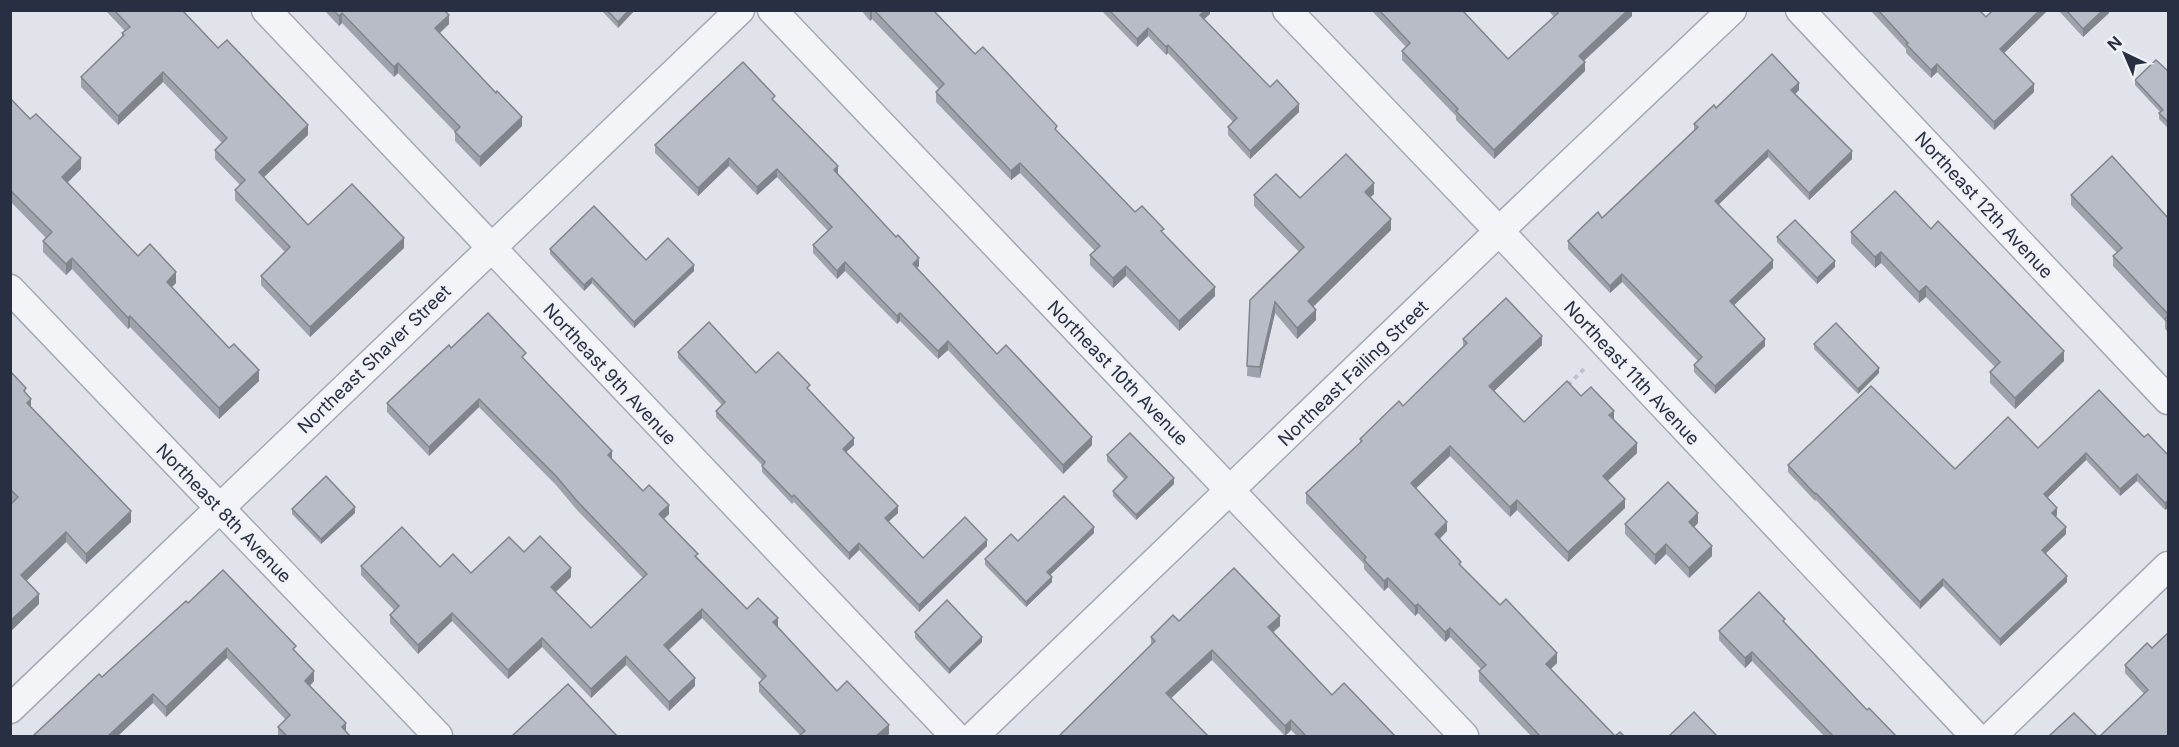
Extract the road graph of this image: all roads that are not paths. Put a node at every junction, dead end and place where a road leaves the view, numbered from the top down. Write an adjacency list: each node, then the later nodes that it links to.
1 (266, 10): 8 (street, Northeast 9th Avenue)
2 (740, 10): 8 (street, Northeast Shaver Street)
3 (772, 10): 11 (street, Northeast 10th Avenue)
4 (1287, 10): 7 (street, Northeast 11th Avenue)
5 (1732, 10): 7 (street, Northeast Failing Street)
6 (1800, 10): 10 (street, Northeast 12th Avenue)
7 (1499, 231): 11 (street, Northeast Failing Street); 19 (street, Northeast 11th Avenue)
8 (491, 248): 12 (street, Northeast Shaver Street); 16 (street, Northeast 9th Avenue)
9 (10, 289): 12 (street, Northeast 8th Avenue)
10 (2169, 400)
11 (1230, 491): 17 (street, Northeast Failing Street); 18 (street, Northeast 10th Avenue)
12 (219, 508): 14 (street, Northeast Shaver Street); 15 (street, Northeast 8th Avenue)
13 (2169, 566): 20 (street)
14 (10, 709)
15 (438, 736)
16 (955, 736)
17 (975, 736)
18 (1464, 736)
19 (1976, 736)
20 (1992, 736)

